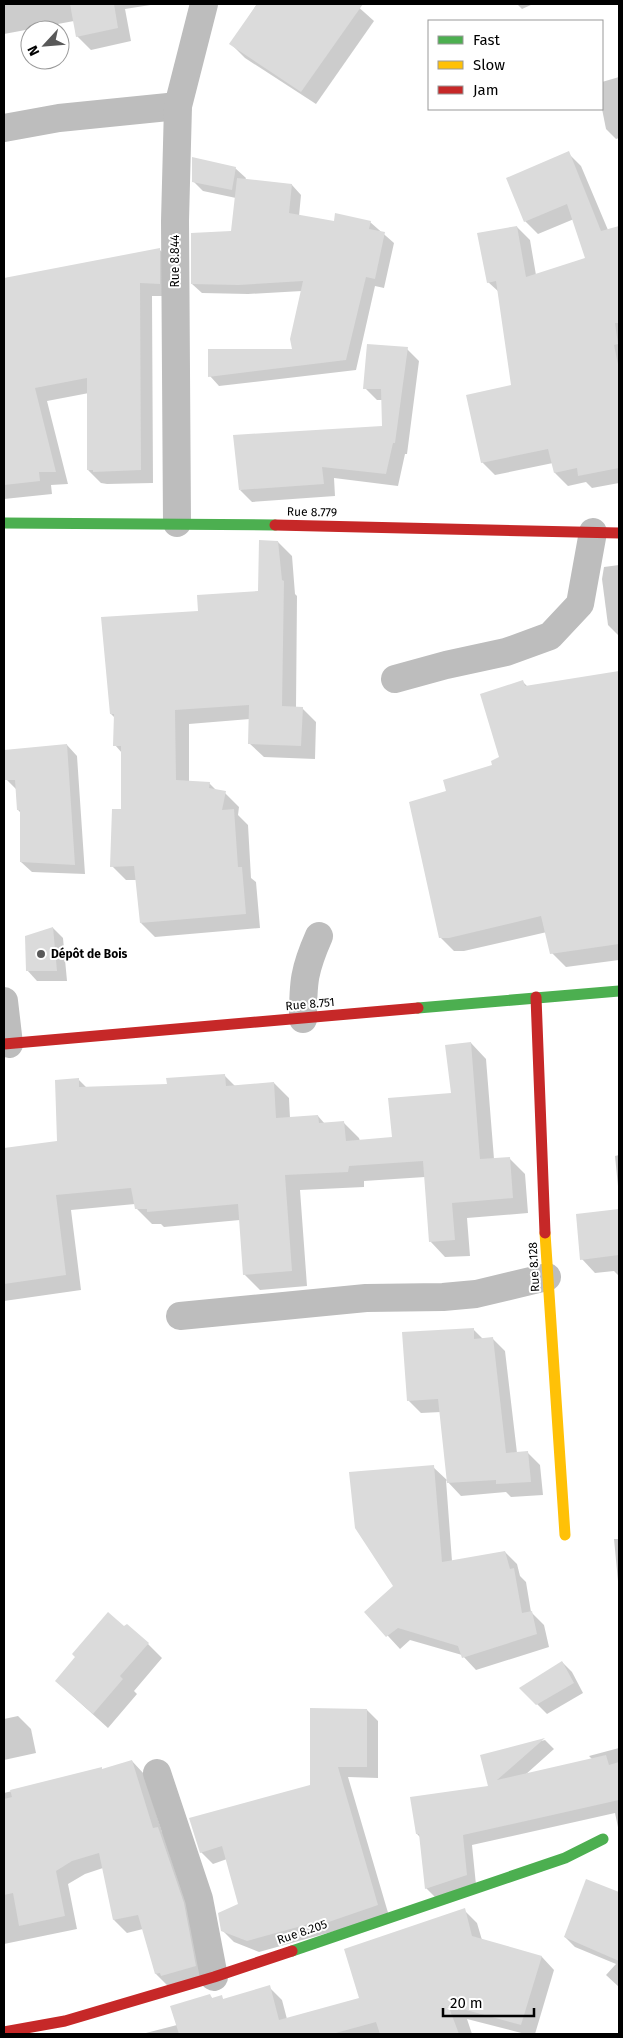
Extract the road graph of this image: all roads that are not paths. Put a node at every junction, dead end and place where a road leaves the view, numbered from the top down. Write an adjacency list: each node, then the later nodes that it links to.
1 (204, 4): 2 (street, Rue 8.844)
2 (178, 106): 3 (street); 5 (street, Rue 8.844)
3 (4, 128)
4 (4, 522): 5 (street, Rue 8.779)
5 (177, 522): 6 (street, Rue 8.779)
6 (592, 532): 7 (street, Rue 8.779); 8 (street)
7 (619, 532)
8 (395, 679)
9 (320, 936): 13 (street)
10 (619, 991): 11 (street, Rue 8.751)
11 (536, 997): 13 (street, Rue 8.751); 15 (street, Rue 8.128)
12 (4, 1001): 14 (street)
13 (303, 1019): 14 (street, Rue 8.751)
14 (6, 1044)
15 (547, 1277): 16 (street); 17 (street, Rue 8.128)
16 (180, 1316)
17 (565, 1535)
18 (157, 1773): 20 (street)
19 (603, 1839): 20 (street, Rue 8.205)
20 (214, 1977): 21 (street, Rue 8.205)
21 (4, 2032)

